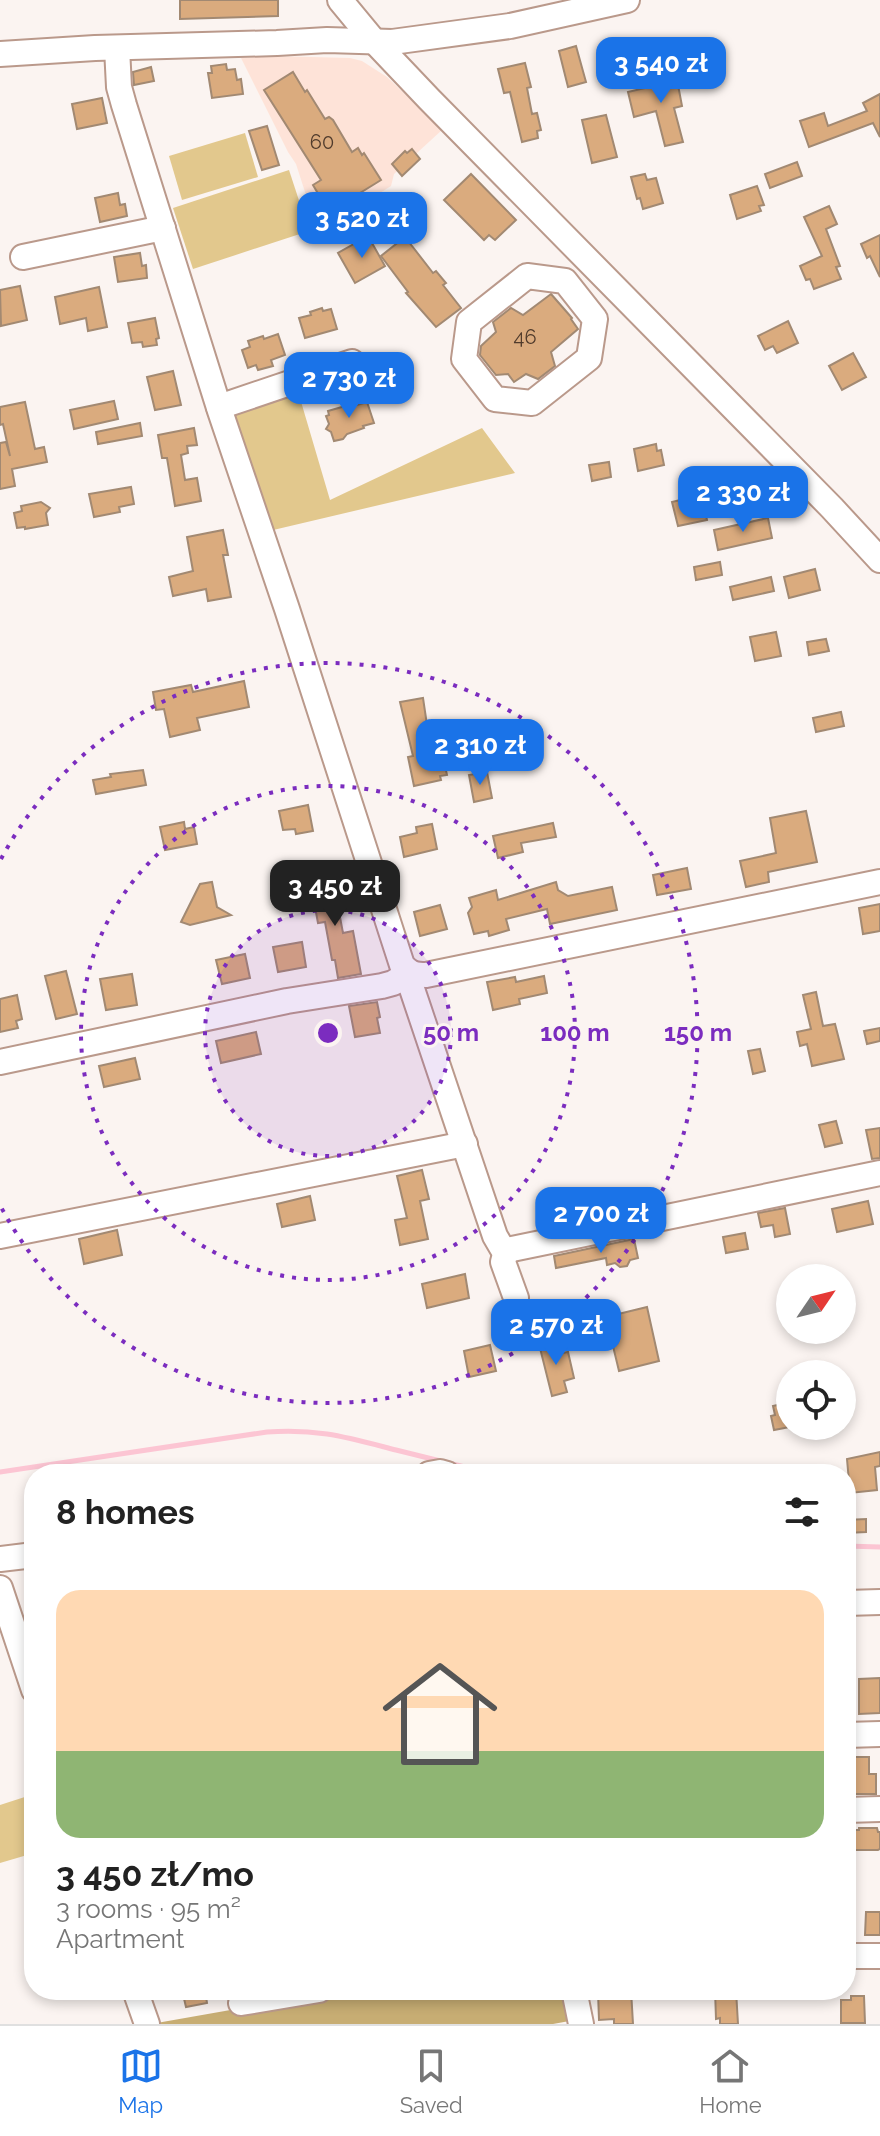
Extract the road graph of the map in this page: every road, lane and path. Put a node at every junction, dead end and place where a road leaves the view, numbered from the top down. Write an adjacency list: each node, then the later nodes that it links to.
1 (340, 0): 3 (street)
2 (627, 0): 3 (street)
3 (373, 40): 4 (street); 8 (street)
4 (117, 48): 5 (street); 6 (street)
5 (0, 54)
6 (163, 228): 7 (street); 11 (street)
7 (23, 257)
8 (605, 279): 9 (street); 12 (street)
9 (580, 300): 9 (street)
10 (352, 362): 11 (street)
11 (219, 407): 14 (street)
12 (880, 560)
13 (880, 882): 14 (street)
14 (409, 973): 15 (street); 16 (street)
15 (0, 1062)
16 (465, 1144): 18 (street); 19 (street)
17 (880, 1173): 19 (street)
18 (0, 1236)
19 (506, 1251): 20 (street)
20 (516, 1298)
21 (24, 1556): 22 (street)
22 (0, 1559)
23 (0, 1588): 26 (street)
24 (880, 1602): 25 (street)
25 (856, 1603)
26 (24, 1660)
27 (880, 1734): 28 (street)
28 (856, 1735)
29 (880, 1809): 30 (street)
30 (856, 1810)
31 (856, 1956): 32 (street)
32 (880, 1956)
33 (139, 2000): 37 (street)
34 (259, 2000): 36 (street)
35 (576, 2000): 38 (street)
36 (241, 2003)
37 (147, 2024)
38 (581, 2024)

